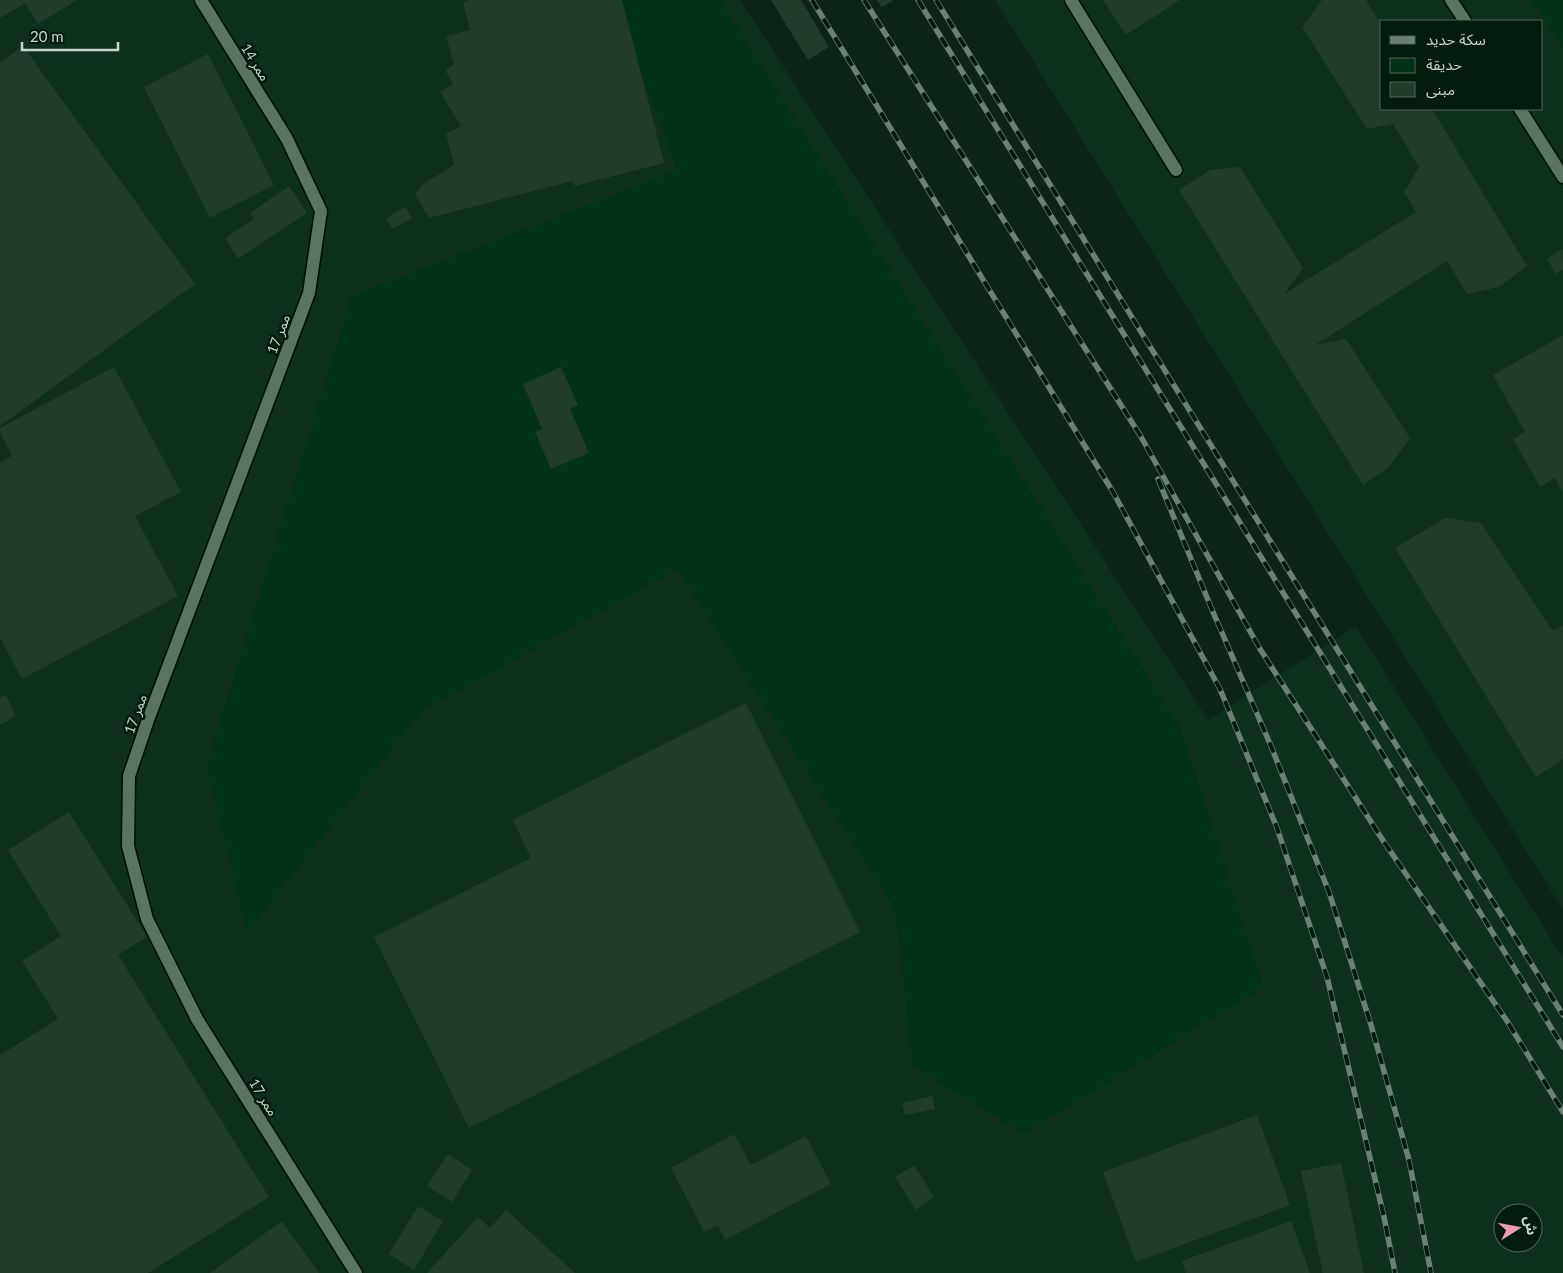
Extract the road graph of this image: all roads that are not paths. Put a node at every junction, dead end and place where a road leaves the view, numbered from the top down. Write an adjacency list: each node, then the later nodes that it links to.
1 (201, 0): 6 (lane, ممر 14)
2 (1071, 0): 7 (lane)
3 (1451, 0): 4 (lane)
4 (1464, 20)
5 (1521, 110): 8 (lane)
6 (287, 139): 9 (lane, ممر 17)
7 (1176, 170)
8 (1563, 177)
9 (356, 1273)

